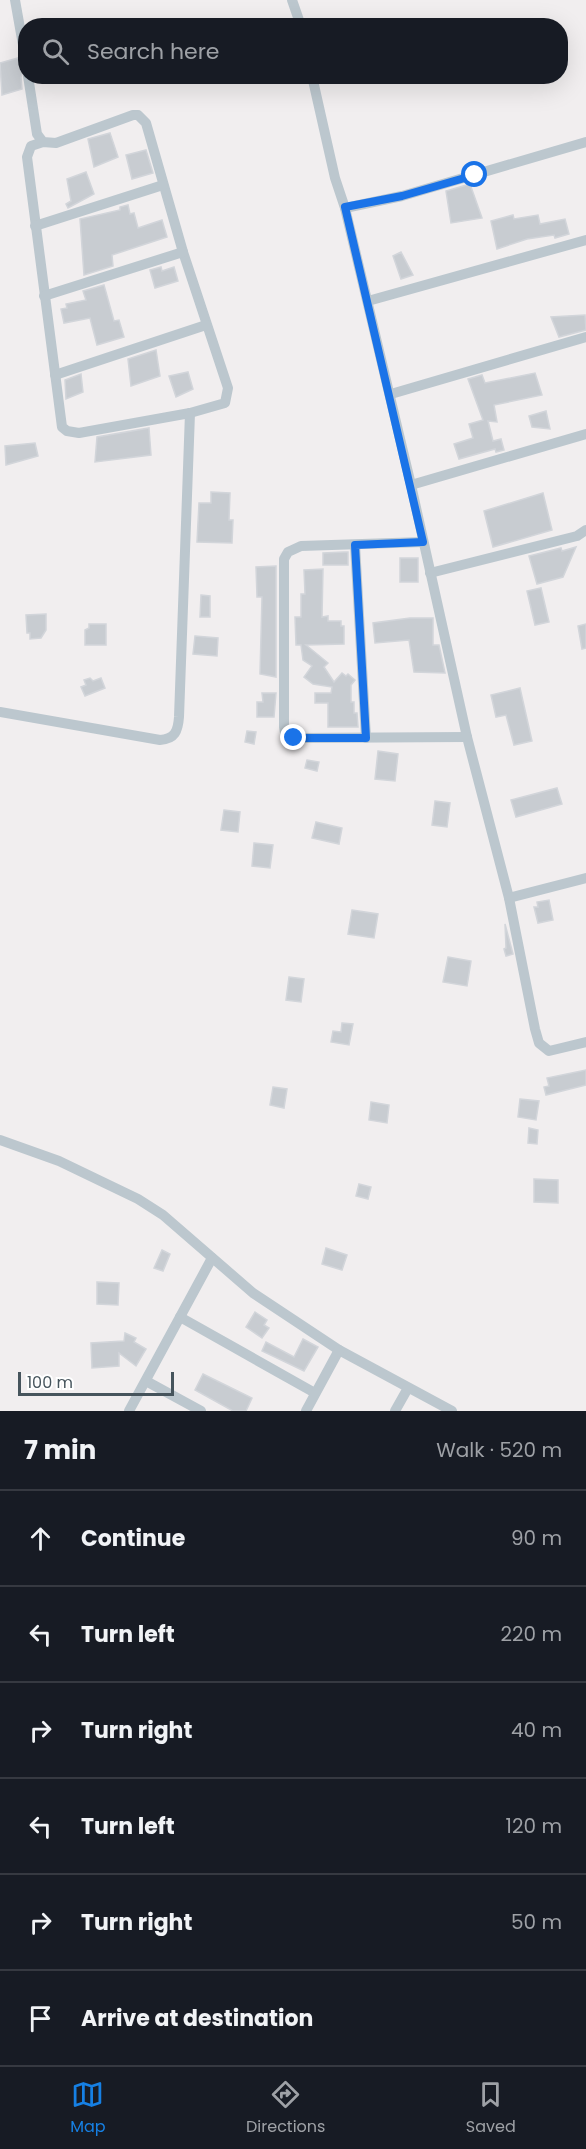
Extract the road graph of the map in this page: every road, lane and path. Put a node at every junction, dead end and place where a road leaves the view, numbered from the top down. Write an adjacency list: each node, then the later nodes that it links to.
1 (15, 0): 3 (street)
2 (292, 0): 4 (street)
3 (18, 18)
4 (298, 18)
5 (29, 84): 7 (street)
6 (314, 84): 10 (street)
7 (43, 142): 9 (street); 11 (street)
8 (586, 142): 10 (street)
9 (163, 185): 11 (street); 13 (street)
10 (345, 207): 15 (street)
11 (34, 226): 14 (street)
12 (586, 240): 15 (street)
13 (183, 252): 14 (street); 16 (street)
14 (44, 296): 18 (street)
15 (368, 301): 19 (street)
16 (206, 325): 18 (street); 20 (street)
17 (586, 337): 19 (street)
18 (55, 375): 20 (street)
19 (390, 394): 22 (street)
20 (190, 413): 27 (street)
21 (586, 434): 22 (street)
22 (411, 485): 24 (street)
23 (586, 530): 26 (street)
24 (423, 542): 25 (street); 26 (street)
25 (355, 545): 29 (street); 29 (street)
26 (430, 573): 28 (street)
27 (0, 712)
28 (467, 737): 29 (street); 31 (street)
29 (366, 738)
30 (586, 878): 31 (street)
31 (509, 898): 32 (street)
32 (586, 1042)
33 (0, 1140): 34 (street)
34 (212, 1257): 35 (street); 36 (street)
35 (180, 1317): 37 (street); 39 (street)
36 (339, 1350): 38 (street); 39 (street)
37 (146, 1381): 40 (street); 41 (street)
38 (408, 1388): 43 (street); 44 (street)
39 (315, 1394): 42 (street)
40 (129, 1411)
41 (201, 1411)
42 (306, 1411)
43 (396, 1411)
44 (452, 1411)

